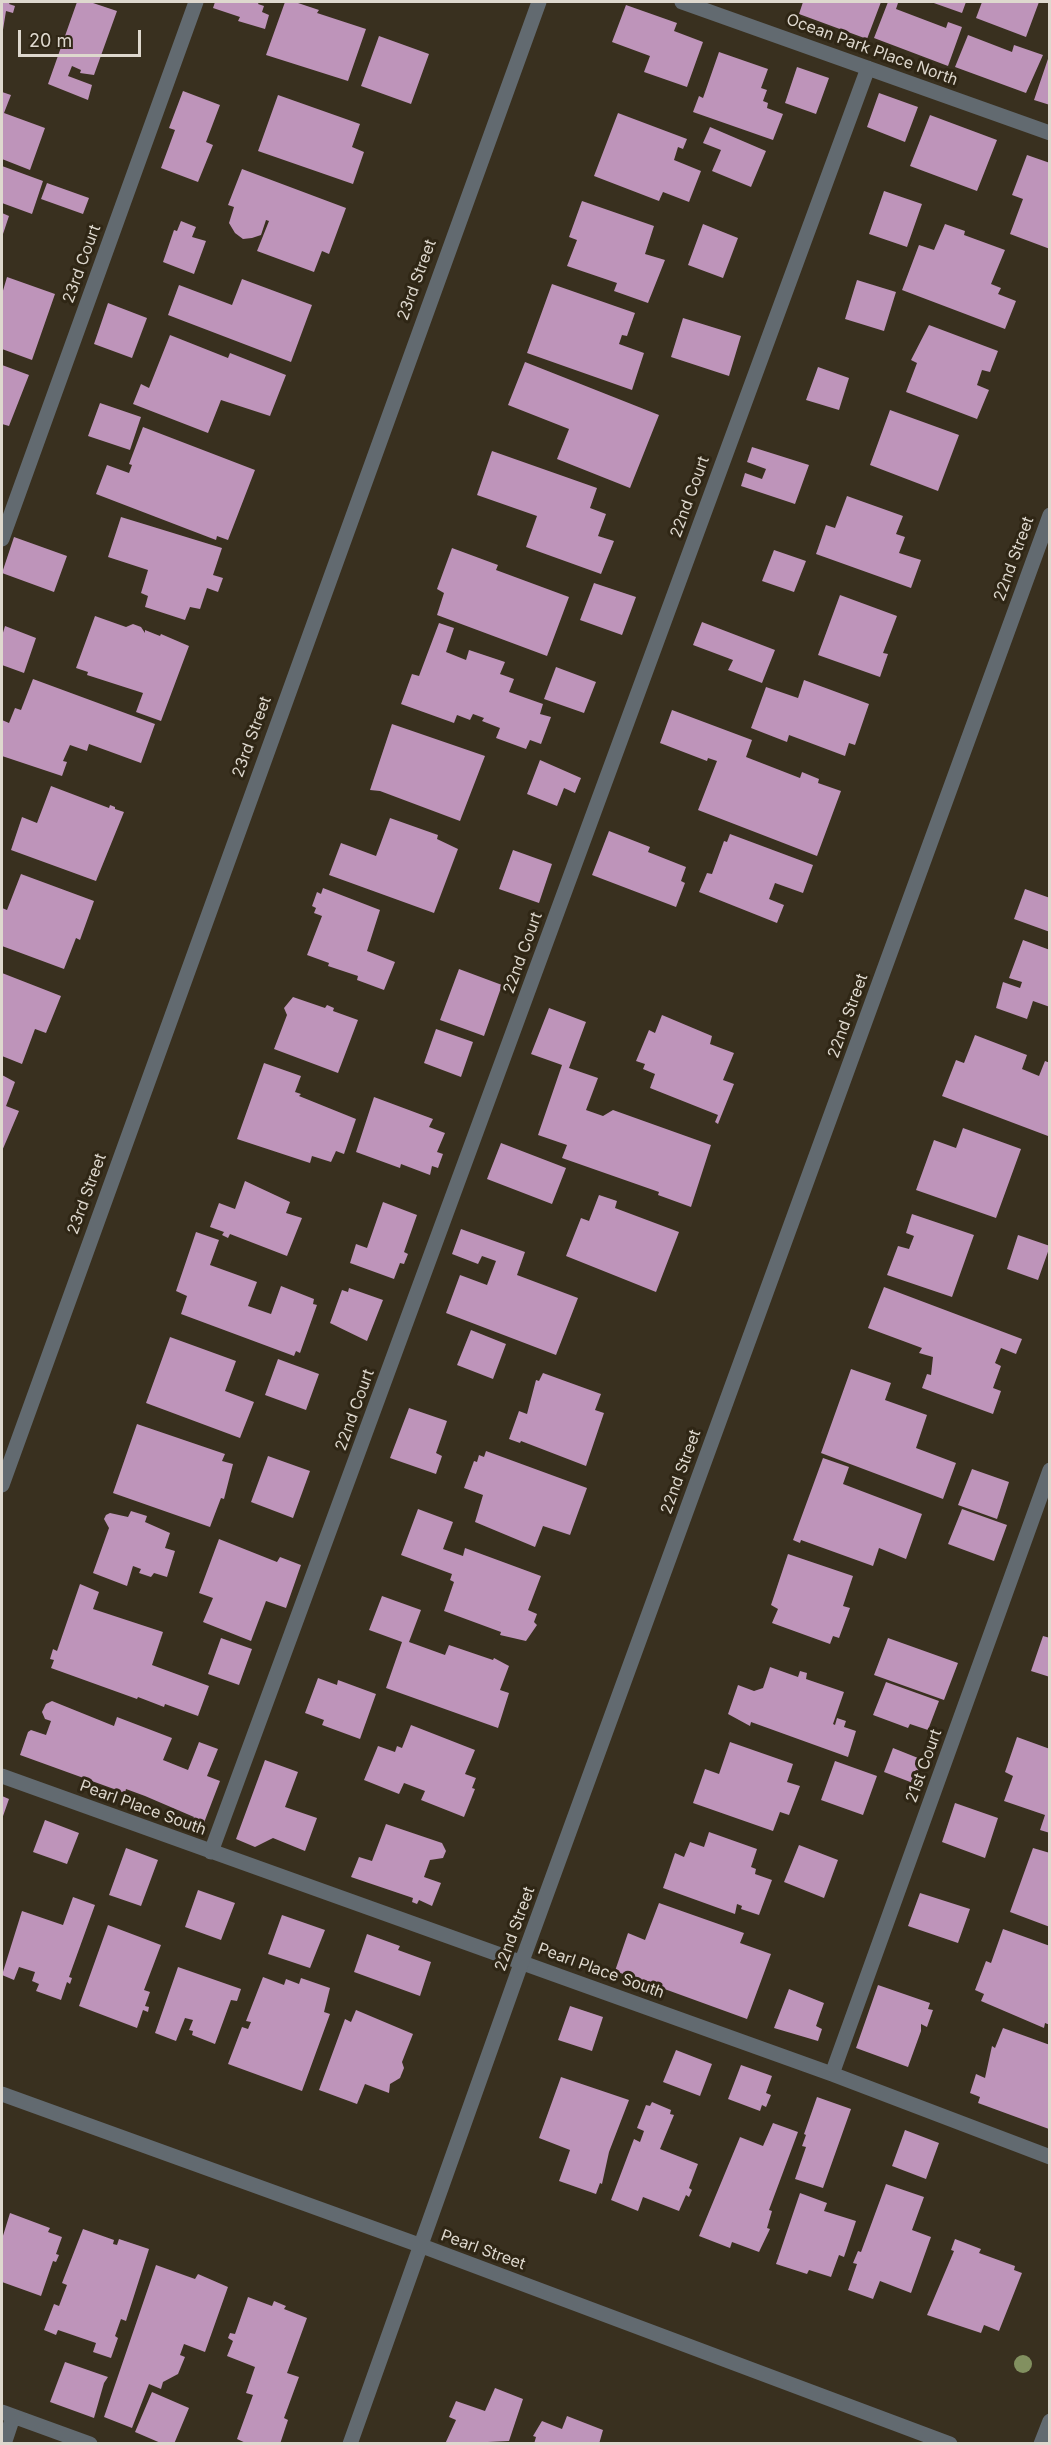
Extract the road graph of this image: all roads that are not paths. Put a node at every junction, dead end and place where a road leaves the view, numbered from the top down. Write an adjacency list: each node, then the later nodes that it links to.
1 (196, 2): 7 (street, 23rd Court)
2 (539, 2): 9 (street, 23rd Street)
3 (682, 2): 4 (street, Ocean Park Place North)
4 (868, 68): 5 (street, Ocean Park Place North); 11 (street, 22nd Court)
5 (1050, 133)
6 (1050, 515): 12 (street, 22nd Street)
7 (2, 539)
8 (1050, 1470): 13 (street, 21st Court)
9 (2, 1485)
10 (2, 1776): 11 (street, Pearl Place South)
11 (211, 1852): 12 (street, Pearl Place South)
12 (522, 1961): 13 (street, Pearl Place South); 16 (street, 22nd Street)
13 (832, 2073): 15 (street, Pearl Place South)
14 (2, 2094): 16 (street, Pearl Street)
15 (1050, 2157)
16 (422, 2246): 21 (street, 22nd Street); 22 (street, Pearl Street)
17 (8, 2414): 19 (street); 20 (street)
18 (1050, 2421): 23 (street)
19 (4, 2444)
20 (90, 2444)
21 (351, 2444)
22 (950, 2444)
23 (1041, 2444)

